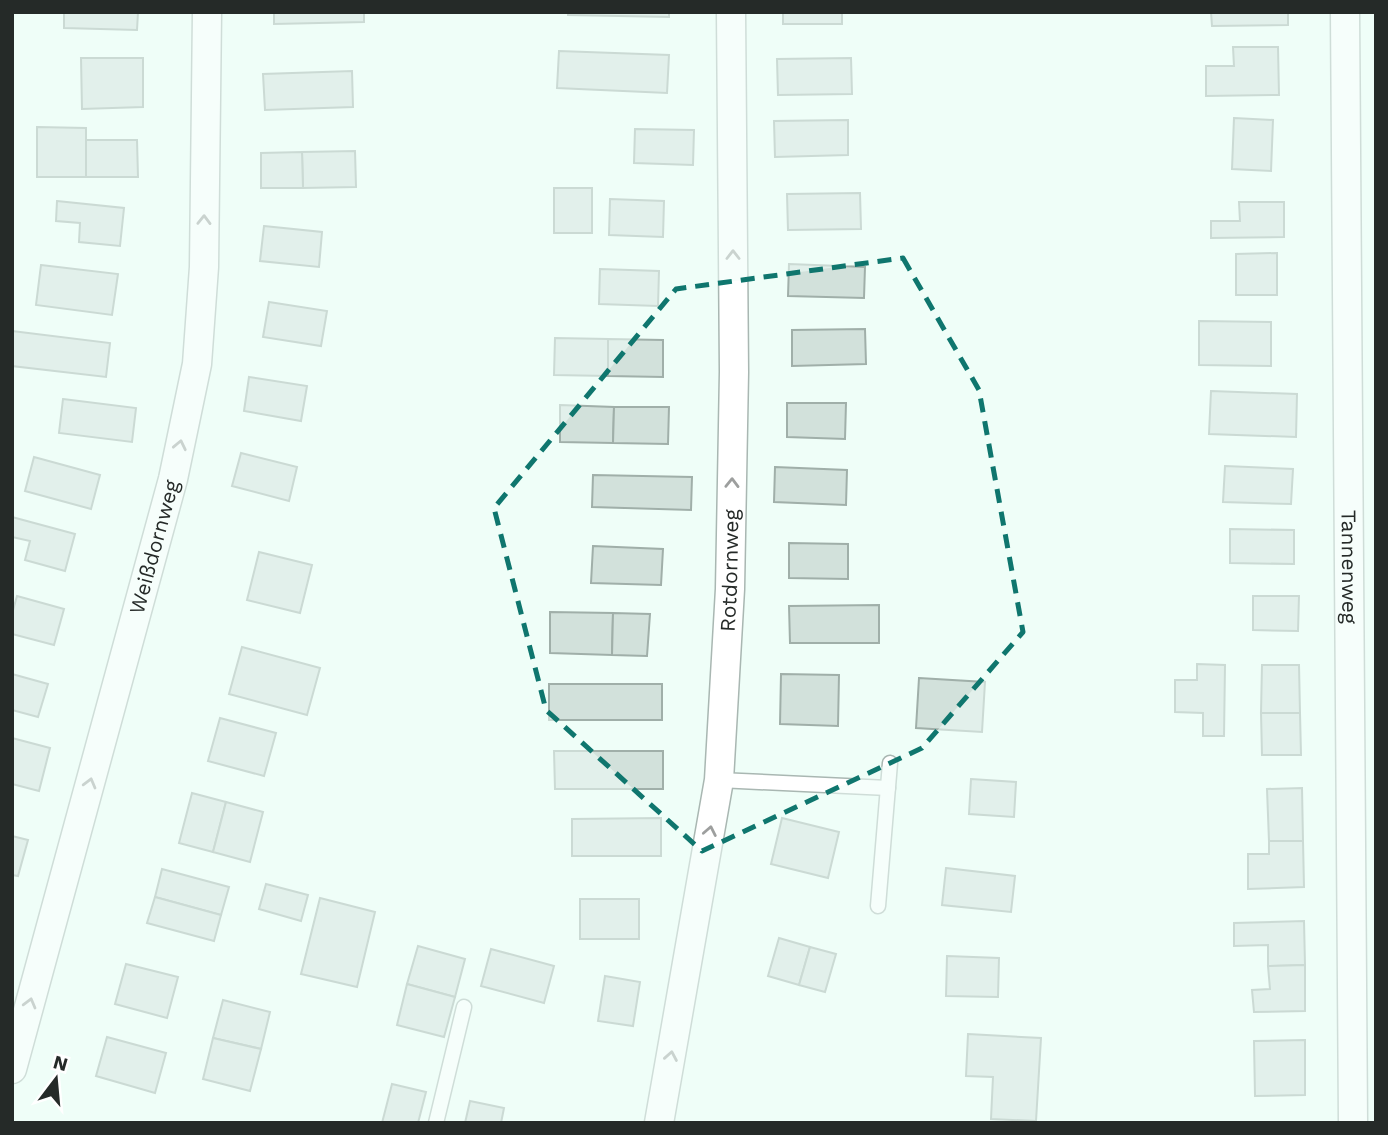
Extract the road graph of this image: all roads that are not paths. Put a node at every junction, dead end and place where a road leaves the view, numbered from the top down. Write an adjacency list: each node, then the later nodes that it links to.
1 (207, 12): 9 (street, Weißdornweg, one-way to 1)
2 (731, 12): 5 (street, Rotdornweg, one-way to 2)
3 (1345, 12): 12 (street, Tannenweg)
4 (890, 763): 6 (lane)
5 (719, 780): 6 (lane); 11 (street, Rotdornweg, one-way to 5)
6 (888, 788): 7 (lane)
7 (878, 906)
8 (464, 1007): 10 (lane)
9 (12, 1069)
10 (436, 1123)
11 (659, 1123)
12 (1353, 1123)

